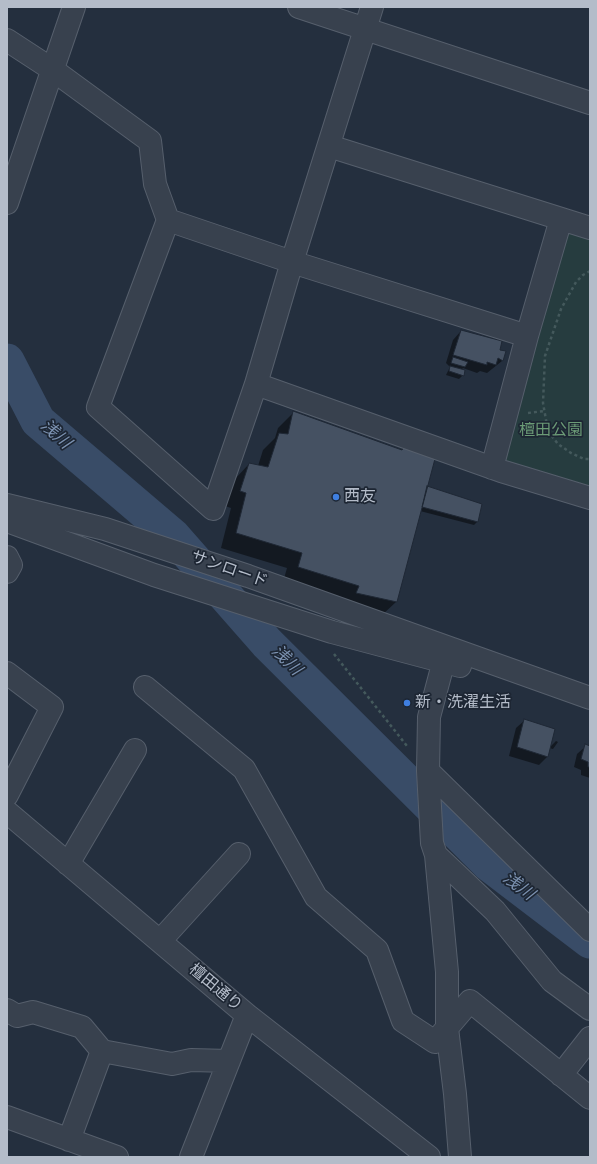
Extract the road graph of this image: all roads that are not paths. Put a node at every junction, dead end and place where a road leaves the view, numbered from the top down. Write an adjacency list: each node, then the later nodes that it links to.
1 (74, 7): 6 (street)
2 (299, 7): 4 (street)
3 (372, 7): 4 (street)
4 (364, 30): 7 (street); 8 (street)
5 (7, 40): 6 (street)
6 (53, 70): 9 (street); 11 (street)
7 (590, 103)
8 (329, 146): 10 (street); 13 (street)
9 (7, 203)
10 (561, 219): 12 (street); 14 (street)
11 (168, 220): 13 (street); 15 (street)
12 (590, 228)
13 (292, 262): 14 (street); 15 (street)
14 (527, 336): 16 (street)
15 (256, 384): 16 (street)
16 (492, 468): 17 (street)
17 (590, 498)
18 (7, 504): 22 (street, サンロード)
19 (7, 521): 22 (street)
20 (7, 557): 21 (street)
21 (7, 572)
22 (445, 655): 25 (street); 27 (street)
23 (7, 673): 28 (street)
24 (145, 687): 38 (street)
25 (590, 698)
26 (135, 750): 32 (street)
27 (428, 777): 30 (street); 33 (street)
28 (7, 795)
29 (7, 812): 32 (street, 檀田通り)
30 (434, 849): 35 (street); 38 (street)
31 (239, 854): 34 (street)
32 (68, 864): 34 (street, 檀田通り)
33 (590, 930)
34 (160, 941): 37 (street, 檀田通り)
35 (590, 1009)
36 (7, 1010): 40 (street)
37 (247, 1015): 41 (street); 48 (street, 檀田通り)
38 (446, 1028): 42 (street); 49 (street)
39 (590, 1038): 42 (street)
40 (102, 1051): 41 (street); 45 (street)
41 (229, 1061): 47 (street)
42 (561, 1075): 43 (street)
43 (590, 1098)
44 (7, 1117): 45 (street)
45 (69, 1140): 46 (street)
46 (117, 1157)
47 (191, 1157)
48 (428, 1157)
49 (460, 1157)

